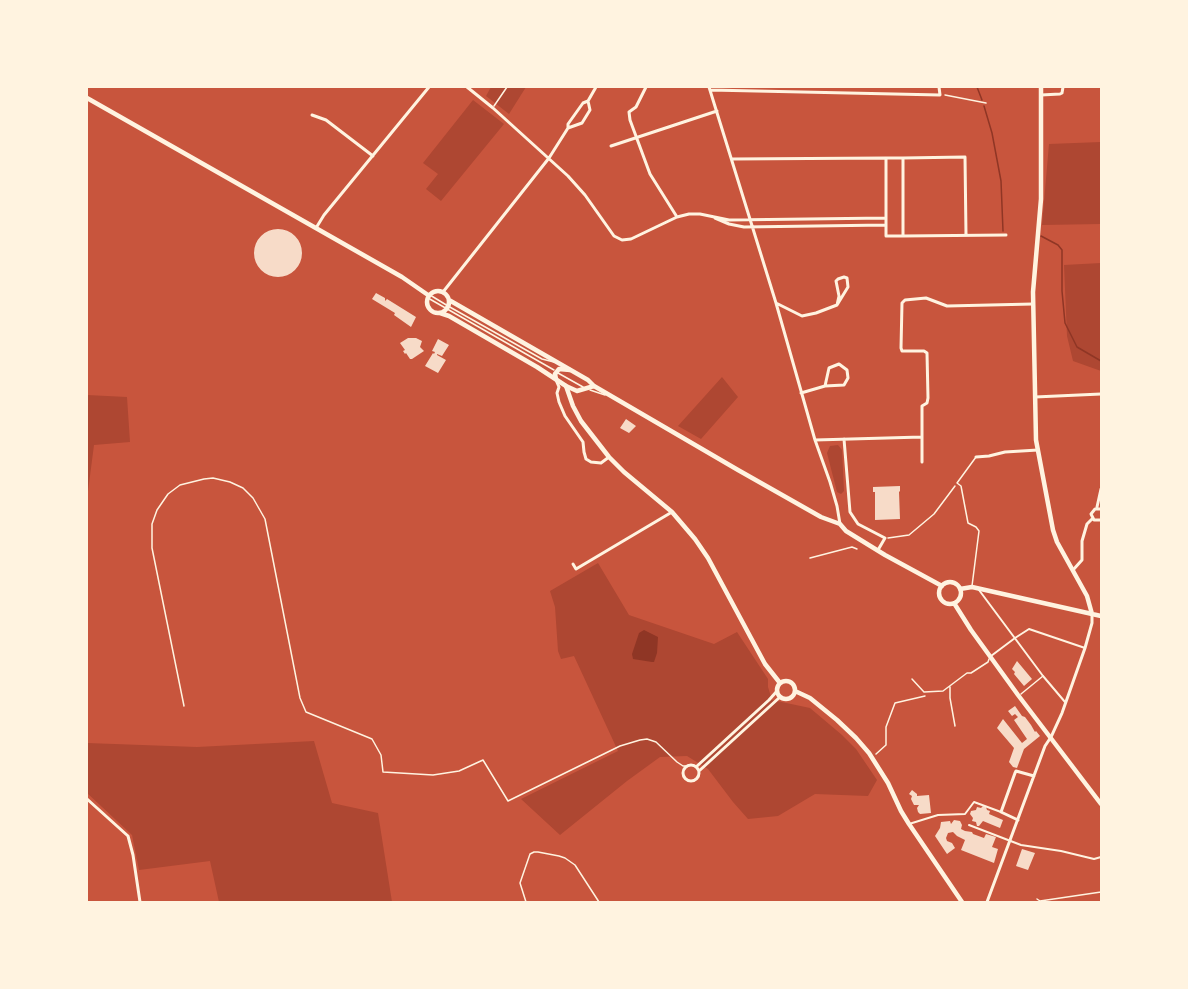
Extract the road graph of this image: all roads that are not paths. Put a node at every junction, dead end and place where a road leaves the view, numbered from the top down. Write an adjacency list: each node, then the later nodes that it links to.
1 (429, 87): 20 (street)
2 (467, 87): 14 (street)
3 (507, 87): 14 (lane)
4 (596, 87): 13 (street)
5 (646, 87): 18 (street)
6 (939, 87): 10 (street)
7 (1041, 87): 11 (main road)
8 (1063, 87): 11 (street)
9 (709, 88): 10 (street); 15 (street)
10 (771, 89)
11 (1041, 95): 40 (main road)
12 (87, 98): 31 (main road)
13 (588, 100): 17 (street); 17 (street)
14 (493, 108): 21 (street)
15 (717, 111): 18 (street); 24 (street)
16 (312, 114): 20 (street)
17 (568, 128): 21 (street)
18 (636, 137): 19 (street); 26 (street)
19 (611, 146)
20 (373, 156): 31 (street)
21 (549, 158): 26 (street); 35 (street)
22 (886, 158): 23 (street); 24 (street); 27 (street)
23 (903, 158): 32 (street); 33 (street)
24 (732, 159): 28 (street)
25 (709, 216): 26 (street); 28 (street); 30 (street)
26 (677, 218)
27 (886, 218): 28 (street); 29 (street)
28 (750, 219): 30 (street)
29 (886, 225): 30 (street); 33 (street)
30 (752, 227): 38 (street)
31 (316, 228): 36 (main road)
32 (966, 235): 33 (street); 34 (street)
33 (903, 236)
34 (1005, 236)
35 (443, 292): 36 (main road); 37 (main road)
36 (428, 296): 41 (lane); 42 (main road)
37 (449, 300): 41 (main road); 43 (main road)
38 (776, 303): 39 (street); 51 (street)
39 (837, 304): 39 (street)
40 (1034, 304): 54 (main road); 56 (street)
41 (447, 307): 42 (main road); 43 (lane); 45 (lane)
42 (440, 313): 46 (main road)
43 (558, 362): 44 (main road)
44 (570, 370): 45 (main road); 49 (main road)
45 (556, 372): 46 (main road); 50 (lane)
46 (556, 379): 47 (main road); 60 (street)
47 (566, 386): 50 (main road); 55 (main road)
48 (825, 386): 48 (street); 51 (street)
49 (594, 387): 50 (main road); 53 (main road)
50 (583, 389): 53 (lane); 55 (main road)
51 (801, 393): 58 (street)
52 (1101, 394): 54 (street)
53 (612, 397): 68 (main road)
54 (1035, 397): 59 (main road)
55 (573, 406): 60 (main road)
56 (922, 437): 57 (street); 62 (street)
57 (844, 439): 58 (street); 70 (street)
58 (816, 440): 68 (street)
59 (1038, 450): 61 (street); 73 (main road)
60 (609, 457): 65 (main road)
61 (976, 457): 75 (lane)
62 (922, 462)
63 (1101, 489): 64 (street)
64 (1099, 508): 66 (street)
65 (672, 512): 72 (street); 85 (main road)
66 (1092, 519): 67 (street); 73 (street)
67 (1101, 520)
68 (840, 524): 70 (main road)
69 (857, 549): 71 (lane)
70 (878, 550): 74 (main road)
71 (810, 558)
72 (573, 564)
73 (1074, 570): 78 (main road)
74 (942, 586): 76 (main road); 77 (main road)
75 (975, 587): 76 (main road); 78 (main road); 80 (street)
76 (960, 589): 77 (main road)
77 (954, 603): 82 (main road)
78 (1092, 614): 79 (main road); 81 (street)
79 (1101, 616)
80 (1015, 638): 81 (street); 82 (street); 83 (street)
81 (1085, 648): 91 (street)
82 (990, 656): 86 (lane); 89 (main road)
83 (1043, 676): 89 (lane); 91 (street)
84 (912, 679): 86 (lane)
85 (780, 683): 87 (main road); 88 (main road)
86 (950, 686): 93 (lane)
87 (777, 691): 90 (main road); 96 (street)
88 (795, 691): 90 (main road); 102 (main road)
89 (1018, 695): 94 (main road)
90 (780, 697): 96 (street)
91 (1065, 702): 94 (street)
92 (184, 706): 95 (lane)
93 (955, 726)
94 (1052, 737): 97 (street); 99 (main road)
95 (687, 766): 96 (street); 96 (street)
96 (697, 769)
97 (1034, 776): 100 (street); 101 (street)
98 (87, 799): 106 (street)
99 (1100, 801)
100 (1001, 812): 101 (street); 102 (street)
101 (1018, 820): 104 (street)
102 (909, 824): 109 (main road)
103 (969, 825): 104 (street)
104 (1010, 840): 105 (street); 110 (street)
105 (1101, 857)
106 (140, 902)
107 (526, 902): 108 (lane)
108 (599, 902)
109 (962, 902)
110 (987, 902)

